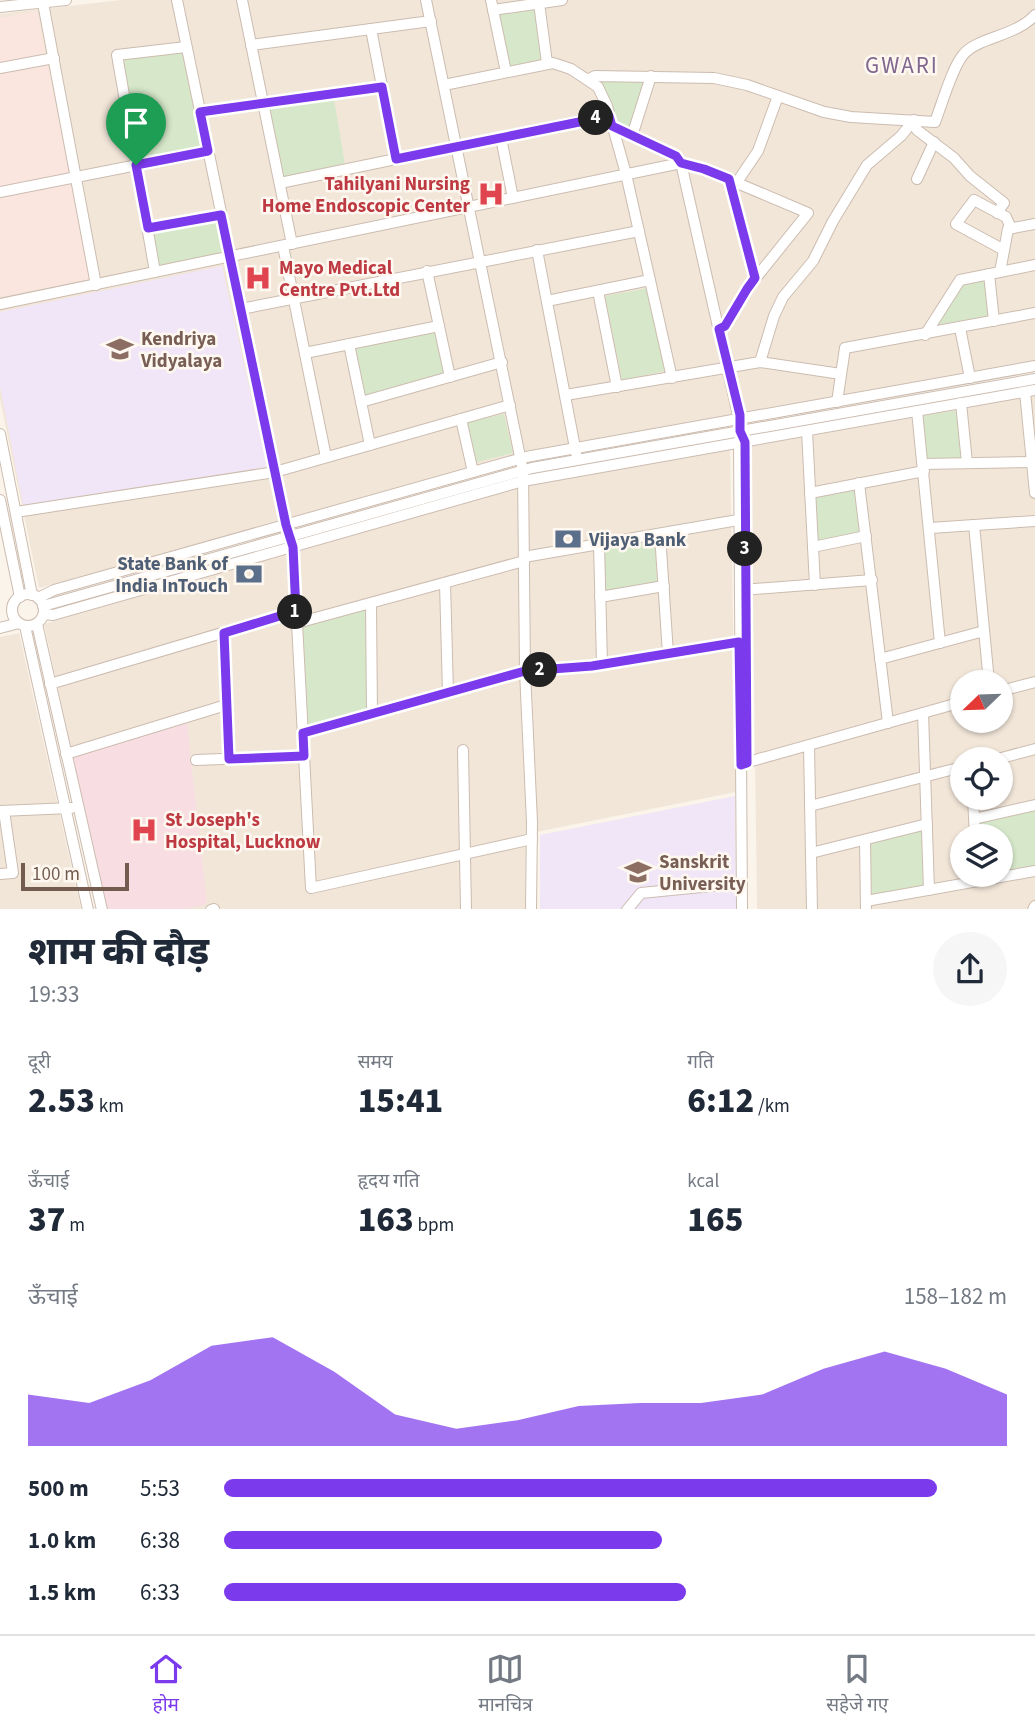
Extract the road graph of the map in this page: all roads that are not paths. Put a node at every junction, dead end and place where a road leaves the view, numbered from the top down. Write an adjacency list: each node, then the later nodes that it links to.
1 (65, 0): 6 (street)
2 (177, 0): 14 (street)
3 (242, 0): 13 (street)
4 (426, 0): 11 (street)
5 (562, 0): 7 (street)
6 (43, 2): 9 (street); 15 (street)
7 (539, 3): 8 (street); 16 (street)
8 (492, 5): 18 (street)
9 (0, 7)
10 (1035, 15): 26 (street)
11 (431, 21): 12 (street); 21 (street)
12 (371, 29): 13 (street); 22 (street)
13 (251, 45): 24 (street)
14 (187, 47): 25 (street); 35 (street)
15 (54, 58): 17 (street); 37 (street)
16 (547, 63): 18 (street); 20 (street)
17 (0, 68)
18 (506, 72): 21 (street)
19 (651, 76): 20 (street); 23 (street); 28 (street)
20 (589, 79): 27 (street)
21 (444, 85): 31 (street)
22 (382, 87): 24 (street); 33 (street)
23 (778, 96): 26 (street); 39 (street)
24 (263, 104): 25 (street); 40 (street)
25 (200, 112): 32 (street)
26 (914, 120): 30 (street); 76 (street)
27 (611, 121): 28 (street); 29 (street); 36 (street)
28 (632, 136): 34 (street)
29 (501, 138): 31 (street); 42 (street)
30 (934, 142): 38 (street); 44 (street)
31 (457, 147): 33 (street); 43 (street)
32 (208, 151): 35 (street); 45 (street)
33 (396, 159): 40 (street)
34 (681, 163): 36 (street); 39 (street); 71 (street)
35 (136, 165): 37 (street); 47 (street)
36 (626, 174): 42 (street); 49 (street)
37 (76, 177): 41 (street); 61 (street)
38 (917, 179)
39 (733, 181): 59 (street); 59 (street)
40 (280, 183): 50 (street)
41 (0, 192)
42 (513, 198): 43 (street)
43 (470, 207): 50 (street); 54 (street)
44 (997, 212): 48 (street); 52 (street)
45 (221, 215): 47 (street); 53 (street)
46 (1035, 224): 48 (street)
47 (148, 228): 57 (street)
48 (1011, 229): 52 (street)
49 (639, 230): 51 (street); 60 (street)
50 (288, 245): 53 (street); 63 (street)
51 (537, 250): 54 (street); 64 (street)
52 (1004, 250): 58 (street)
53 (230, 257): 57 (street); 66 (street)
54 (481, 260): 56 (street); 75 (street)
55 (1035, 265): 58 (street)
56 (427, 271): 63 (street); 69 (street)
57 (155, 272): 61 (street)
58 (994, 273): 68 (street); 72 (street)
59 (755, 278): 71 (street)
60 (650, 280): 62 (street); 81 (street)
61 (96, 285): 65 (street)
62 (598, 291): 64 (street); 84 (street)
63 (294, 299): 66 (street); 74 (street)
64 (547, 301): 86 (street)
65 (0, 304)
66 (241, 309): 103 (street)
67 (1035, 313): 68 (street)
68 (994, 321): 70 (street)
69 (439, 326): 73 (street); 80 (street)
70 (960, 328): 72 (street); 82 (street)
71 (719, 329): 78 (street)
72 (925, 335): 79 (street)
73 (349, 344): 74 (street); 87 (street)
74 (305, 353): 98 (street)
75 (502, 362): 80 (street); 90 (street)
76 (760, 362): 78 (street); 79 (street)
77 (1035, 366): 82 (street)
78 (729, 369): 81 (street); 95 (street)
79 (841, 374): 88 (street)
80 (450, 377): 87 (street)
81 (672, 378): 84 (street)
82 (970, 378): 88 (street)
83 (1035, 379): 95 (street)
84 (617, 387): 86 (street)
85 (1030, 391): 89 (street); 100 (street)
86 (566, 395): 97 (street)
87 (361, 402): 96 (street)
88 (836, 402): 95 (street)
89 (961, 403): 91 (street); 101 (street)
90 (510, 405): 92 (street); 99 (street)
91 (917, 411): 93 (street); 102 (street)
92 (461, 419): 96 (street); 104 (street)
93 (807, 431): 95 (street); 107 (street)
94 (0, 433): 110 (street)
95 (741, 434): 97 (street); 105 (street); 111 (street); 126 (street)
96 (370, 445): 98 (street)
97 (576, 454): 99 (street); 105 (street)
98 (326, 457): 103 (street)
99 (521, 458): 104 (street); 105 (street)
100 (1032, 462): 101 (street); 108 (street)
101 (967, 463): 102 (street)
102 (923, 467): 106 (street); 114 (street)
103 (275, 472): 110 (street); 116 (street)
104 (473, 472): 116 (street)
105 (523, 476): 116 (street); 121 (street)
106 (859, 484): 107 (street); 117 (street)
107 (810, 493): 120 (street)
108 (1035, 493)
109 (0, 499): 118 (street)
110 (16, 512): 128 (street)
111 (738, 520): 115 (street); 126 (street)
112 (1035, 521): 113 (street)
113 (974, 525): 114 (street); 136 (street)
114 (930, 528): 139 (street)
115 (660, 534): 119 (street); 125 (street)
116 (290, 536): 128 (street); 128 (street); 132 (street)
117 (866, 536): 120 (street); 122 (street)
118 (4, 542): 128 (street)
119 (599, 544): 121 (street); 127 (street)
120 (813, 547): 124 (street)
121 (524, 559): 123 (street); 144 (street)
122 (872, 580): 124 (street); 141 (street)
123 (445, 583): 130 (street); 148 (street)
124 (815, 585): 126 (street)
125 (664, 586): 127 (street); 140 (street)
126 (742, 590): 138 (street); 163 (street)
127 (600, 597): 142 (street)
128 (32, 601): 129 (street); 133 (street); 134 (street)
129 (0, 603)
130 (371, 603): 132 (street); 152 (street)
131 (0, 616): 133 (street)
132 (297, 617): 137 (street); 154 (street)
133 (18, 621): 134 (street); 135 (street); 169 (street)
134 (37, 624): 146 (street)
135 (0, 628)
136 (984, 631): 139 (street); 143 (street)
137 (224, 633): 146 (street); 149 (street)
138 (739, 642): 140 (street); 163 (street)
139 (940, 643): 141 (street)
140 (668, 654): 142 (street)
141 (880, 659): 153 (street)
142 (602, 664): 144 (street)
143 (988, 670)
144 (525, 671): 148 (street); 175 (street)
145 (1035, 682): 147 (street)
146 (50, 684): 158 (street)
147 (1013, 688)
148 (448, 693): 152 (street)
149 (226, 705): 158 (street); 161 (street)
150 (950, 705): 151 (street)
151 (923, 713): 153 (street); 165 (street)
152 (372, 714): 154 (street)
153 (888, 723): 155 (street)
154 (303, 733): 160 (street)
155 (808, 745): 163 (street); 167 (street)
156 (1035, 749): 159 (street)
157 (463, 750): 178 (street)
158 (66, 754): 168 (street)
159 (1013, 755)
160 (304, 756): 161 (street); 178 (street)
161 (229, 759): 162 (street)
162 (196, 760)
163 (744, 764): 182 (street); 192 (street)
164 (950, 770): 165 (street)
165 (925, 777): 167 (street); 173 (street)
166 (1035, 805): 172 (street)
167 (810, 806): 177 (street)
168 (78, 807): 169 (street); 187 (street)
169 (66, 808): 171 (street); 186 (street)
170 (974, 810): 172 (street)
171 (2, 811): 180 (street)
172 (974, 819): 174 (street)
173 (927, 824): 176 (street); 184 (street)
174 (974, 824)
175 (532, 839): 178 (street); 189 (street)
176 (865, 840): 177 (street); 185 (street)
177 (811, 853): 193 (street)
178 (466, 854): 188 (street)
179 (1035, 871): 181 (street)
180 (0, 874)
181 (1013, 874)
182 (742, 883): 190 (street); 191 (street)
183 (950, 885): 184 (street)
184 (929, 890): 185 (street)
185 (866, 905)
186 (88, 909)
187 (102, 909)
188 (466, 909)
189 (531, 909)
190 (627, 909)
191 (742, 909)
192 (749, 909)
193 (812, 909)

